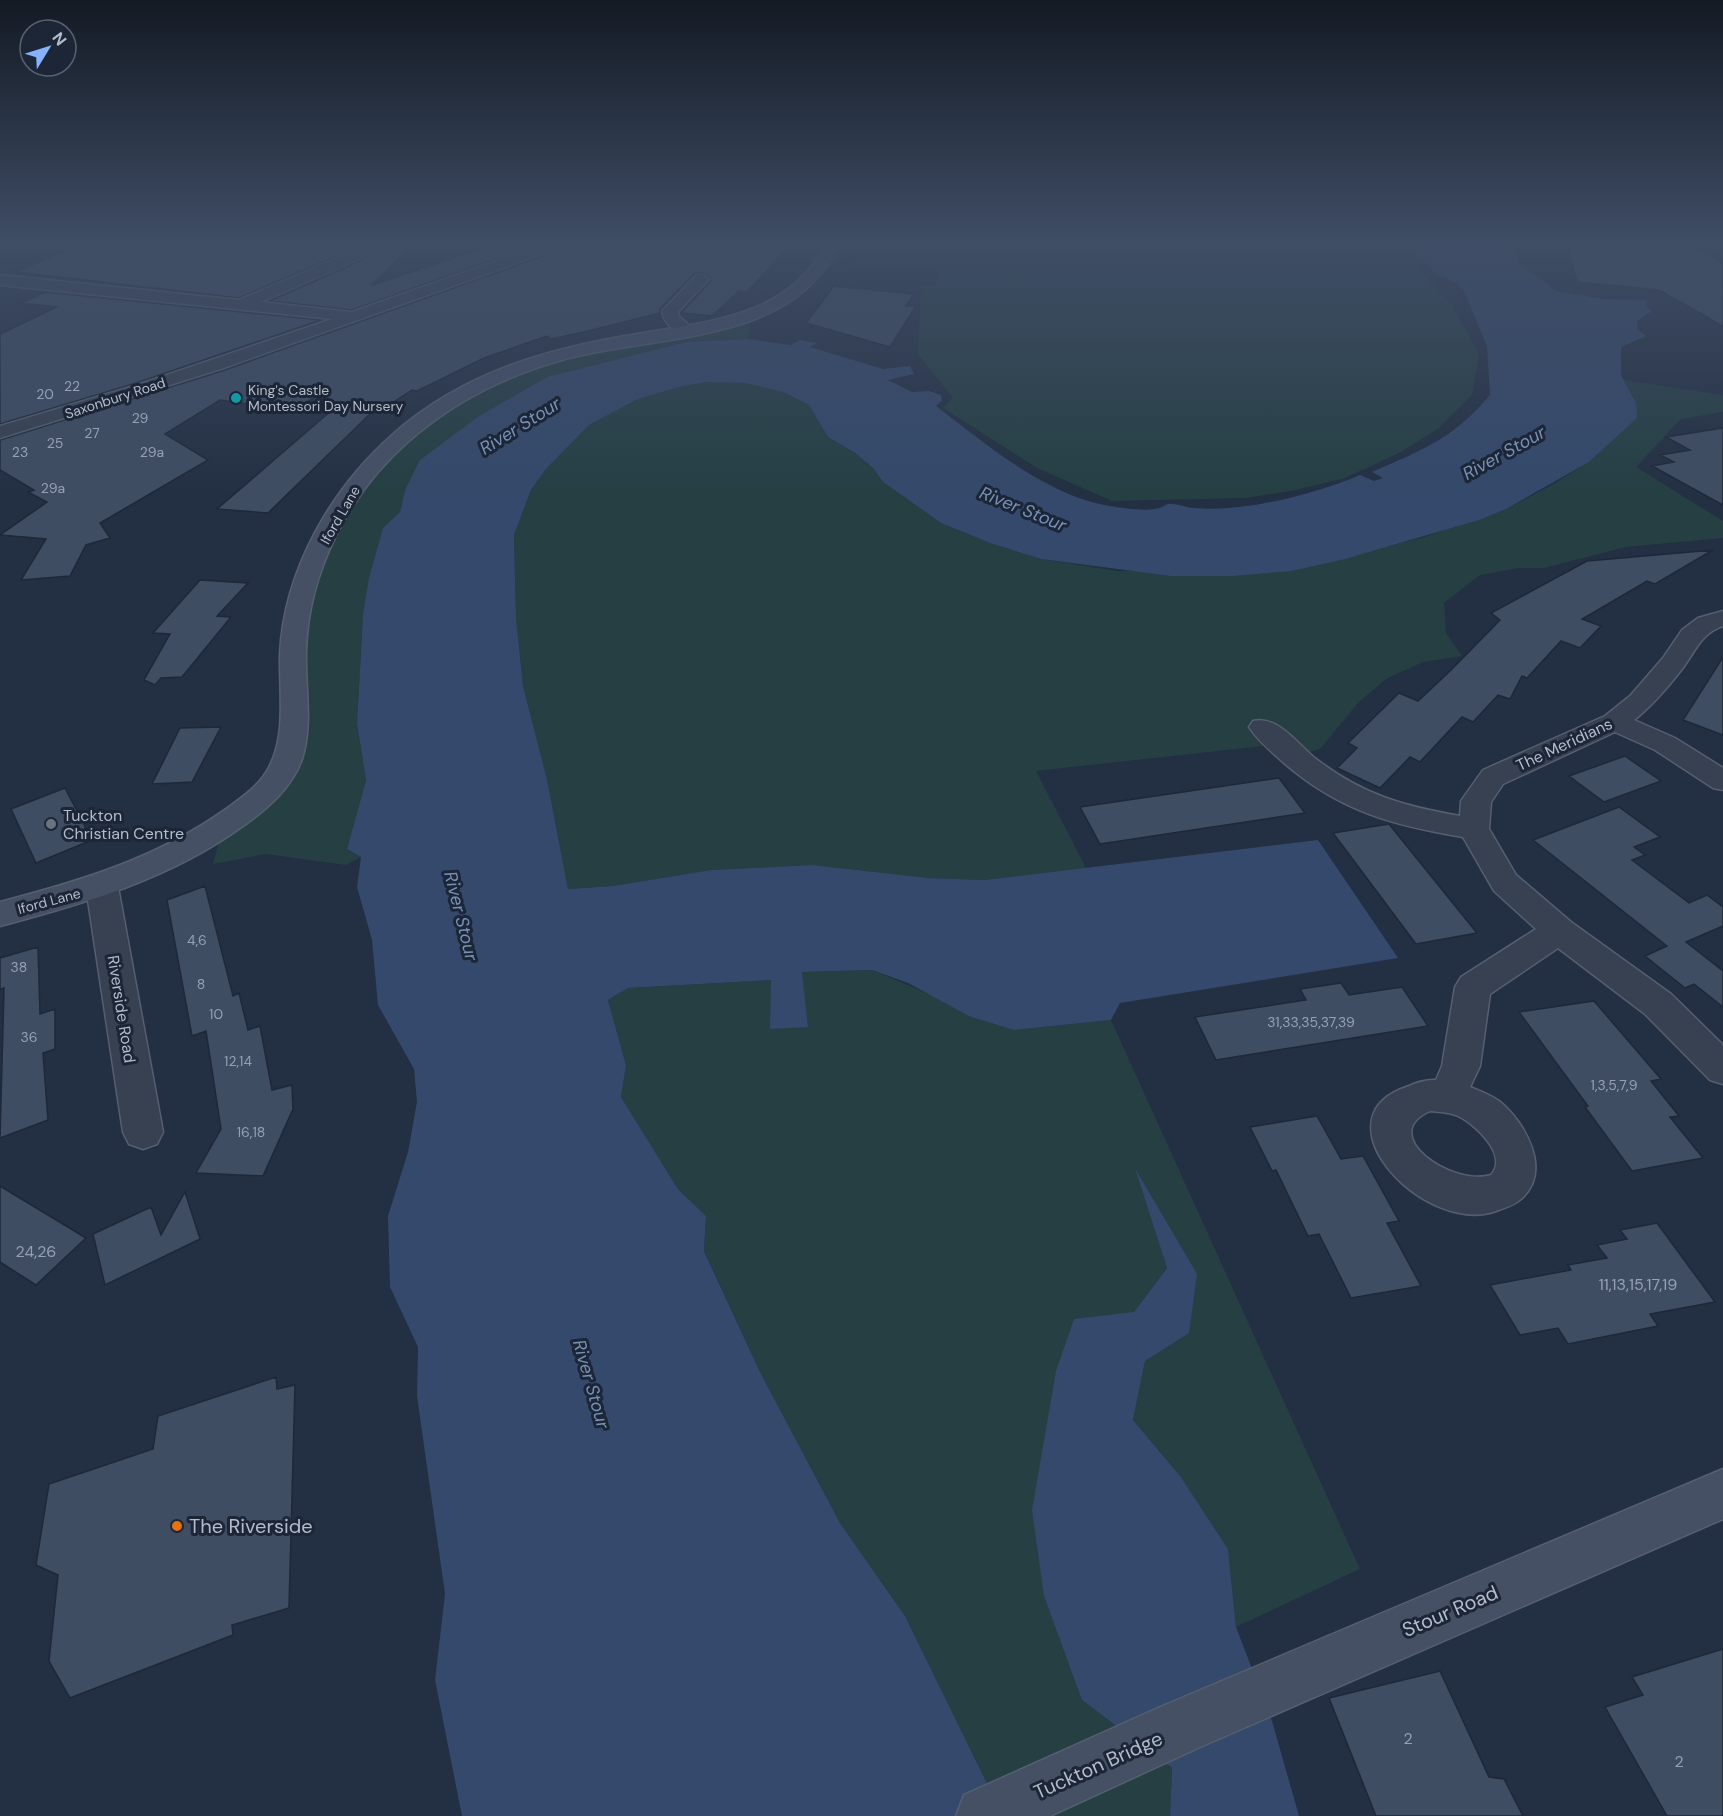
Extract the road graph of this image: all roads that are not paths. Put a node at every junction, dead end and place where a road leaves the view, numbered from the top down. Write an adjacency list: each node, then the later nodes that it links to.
1 (330, 325): 5 (street, Saxonbury Road)
2 (679, 325): 4 (street)
3 (710, 325): 4 (street, Iford Lane)
4 (687, 331): 11 (street, Iford Lane)
5 (0, 432)
6 (1723, 618): 7 (street, The Meridians)
7 (1615, 722): 9 (street); 10 (street, The Meridians)
8 (1263, 727): 10 (street)
9 (1723, 781)
10 (1474, 829): 13 (street)
11 (102, 887): 12 (street, Iford Lane); 16 (street, Riverside Road)
12 (0, 914)
13 (1559, 932): 14 (street); 15 (street)
14 (1723, 1069)
15 (1447, 1096)
16 (143, 1132)
17 (1723, 1494): 18 (street, Stour Road)
18 (1178, 1728): 19 (street, Tuckton Bridge)
19 (985, 1816)

